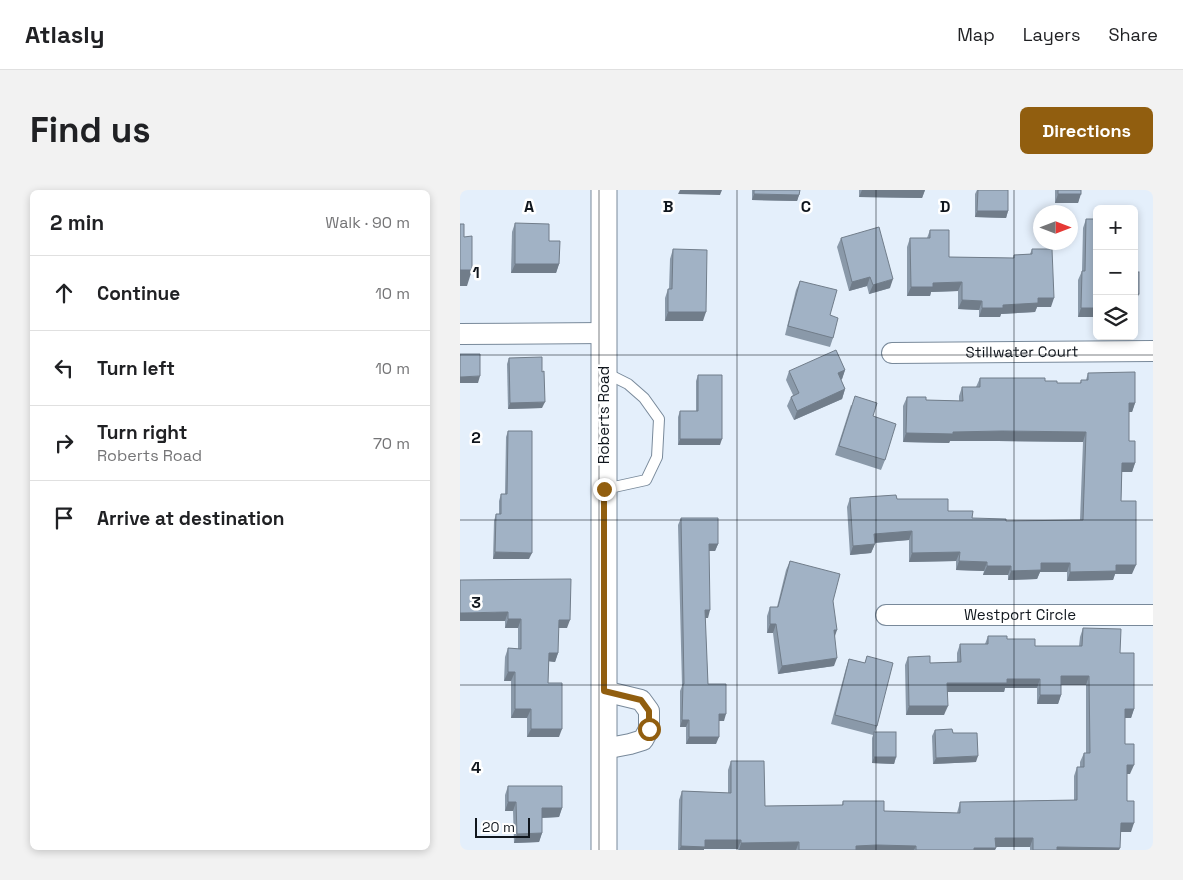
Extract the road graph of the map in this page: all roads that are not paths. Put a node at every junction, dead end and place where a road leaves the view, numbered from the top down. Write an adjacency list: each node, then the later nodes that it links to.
1 (604, 190): 2 (street, Roberts Road)
2 (604, 333): 3 (street); 6 (street, Roberts Road)
3 (460, 334)
4 (1153, 351): 5 (street, Stillwater Court)
5 (892, 353)
6 (604, 372): 7 (street, Roberts Road); 7 (lane)
7 (604, 489): 10 (street, Roberts Road)
8 (886, 615): 9 (street, Westport Circle)
9 (1153, 615)
10 (604, 691): 11 (street, Roberts Road); 11 (street)
11 (604, 749): 12 (street, Roberts Road)
12 (604, 850)

